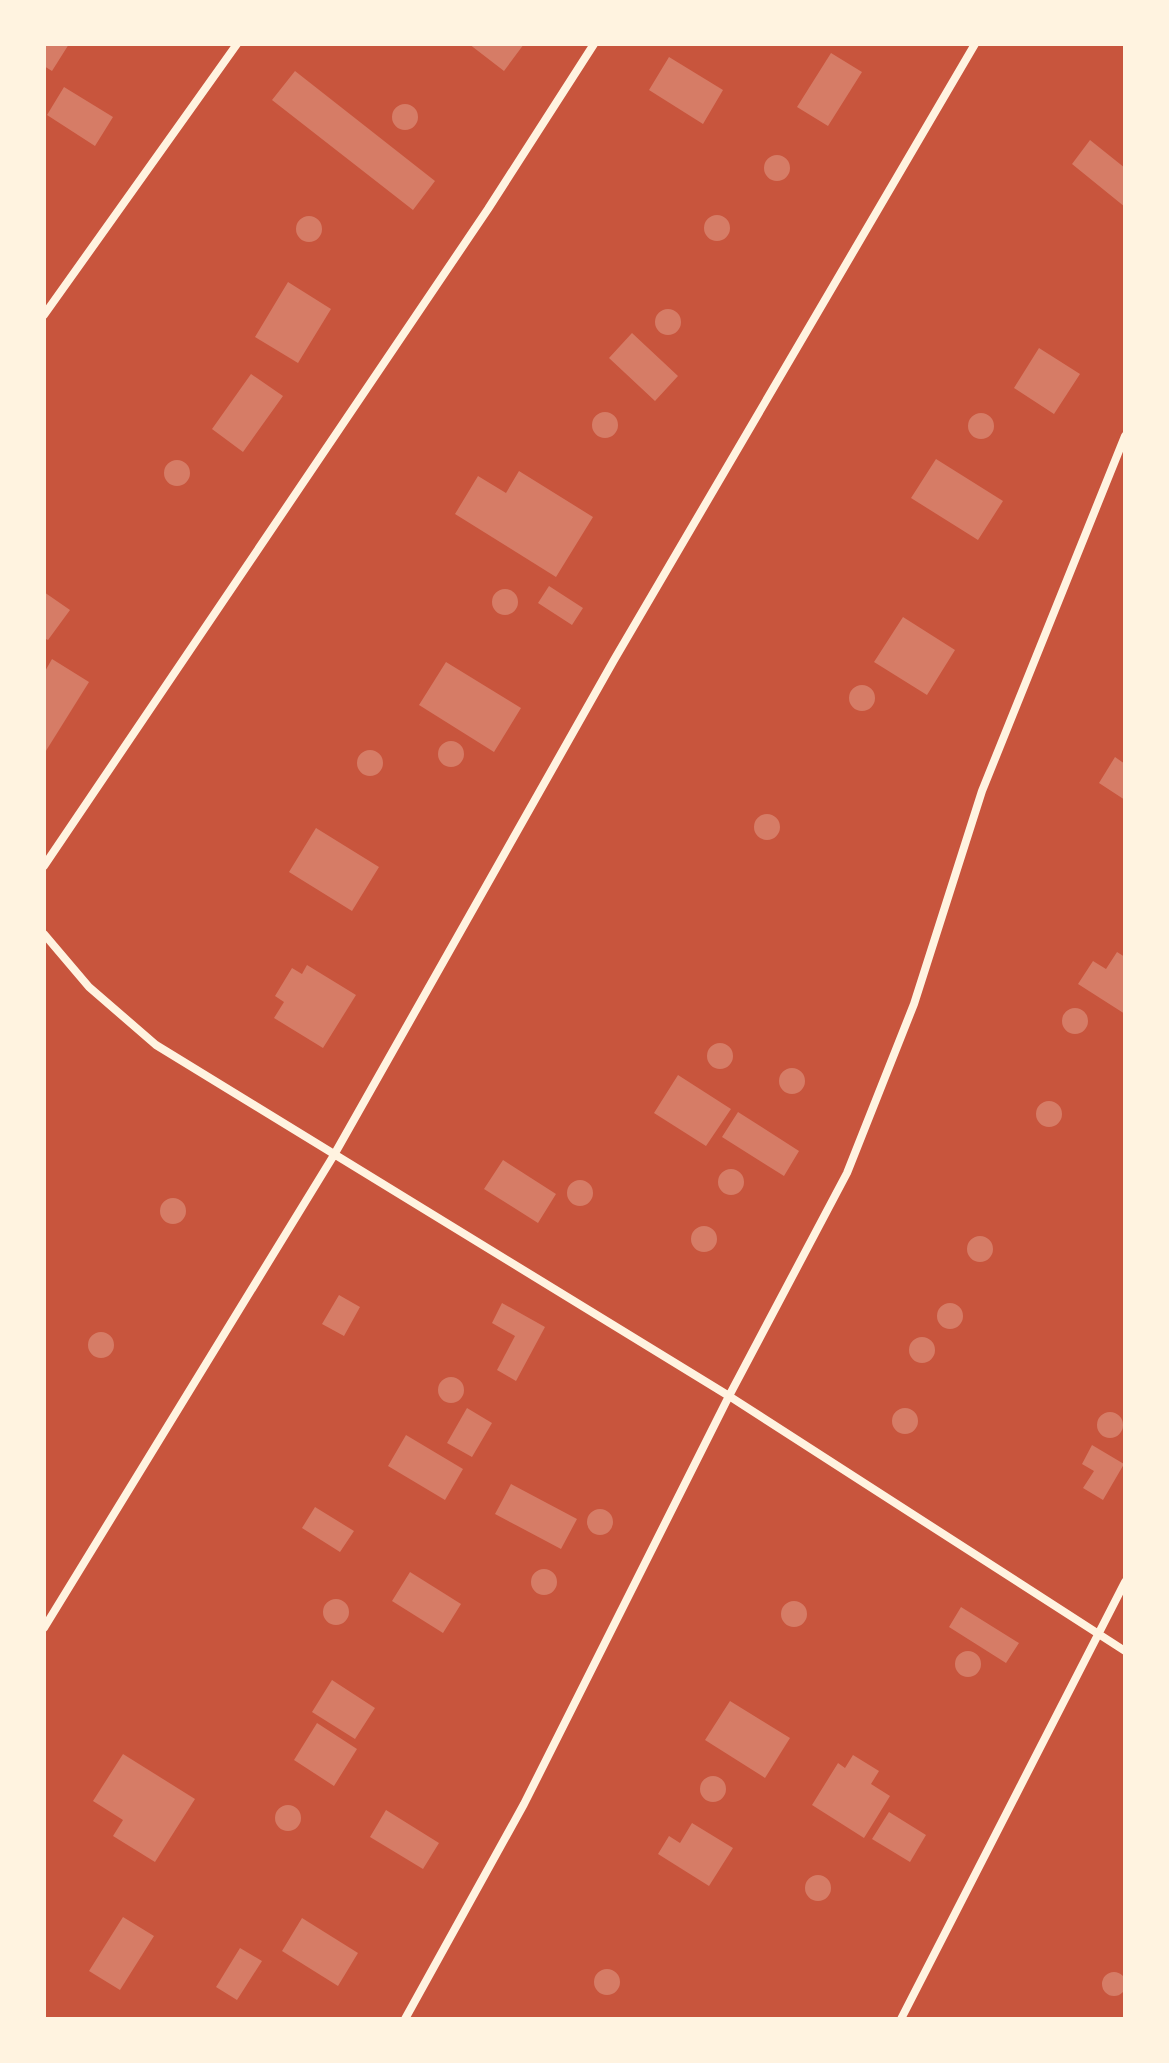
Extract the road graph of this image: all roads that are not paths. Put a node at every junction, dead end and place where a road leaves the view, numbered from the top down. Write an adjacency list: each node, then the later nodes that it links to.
1 (237, 44): 4 (street)
2 (594, 44): 6 (street)
3 (975, 44): 8 (street)
4 (44, 315)
5 (1125, 436): 9 (street)
6 (44, 866)
7 (44, 934): 8 (street)
8 (334, 1155): 9 (street); 11 (street)
9 (729, 1396): 12 (street); 14 (street)
10 (1125, 1582): 12 (street)
11 (44, 1628)
12 (1100, 1634): 13 (street); 15 (street)
13 (1125, 1651)
14 (405, 2019)
15 (901, 2019)

